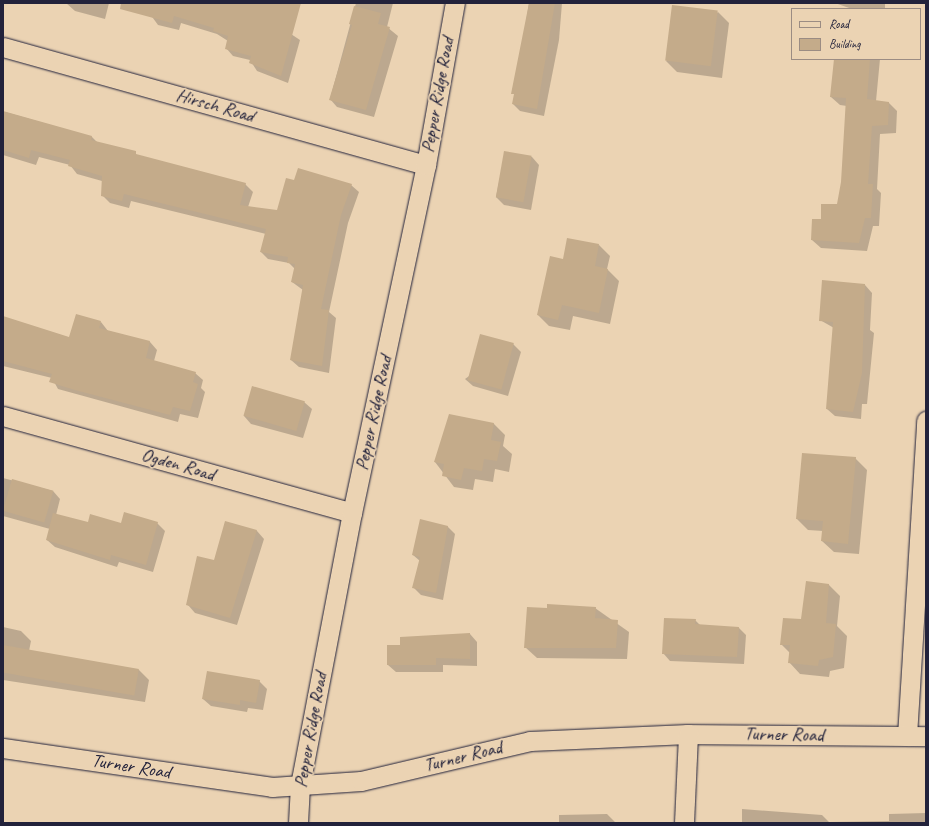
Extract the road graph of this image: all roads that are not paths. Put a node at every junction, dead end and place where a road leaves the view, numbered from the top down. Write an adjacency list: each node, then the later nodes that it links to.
1 (455, 3): 3 (street, Pepper Ridge Road)
2 (3, 47): 3 (street, Hirsch Road)
3 (426, 165): 6 (street, Pepper Ridge Road)
4 (3, 416): 6 (street, Ogden Road)
5 (926, 422): 8 (street)
6 (352, 513): 11 (street, Pepper Ridge Road)
7 (688, 734): 8 (street, Turner Road); 11 (street, Turner Road); 13 (street)
8 (907, 736): 9 (street, Turner Road)
9 (926, 736)
10 (3, 748): 11 (street, Turner Road)
11 (300, 785): 12 (street, Pepper Ridge Road)
12 (298, 823)
13 (684, 823)

